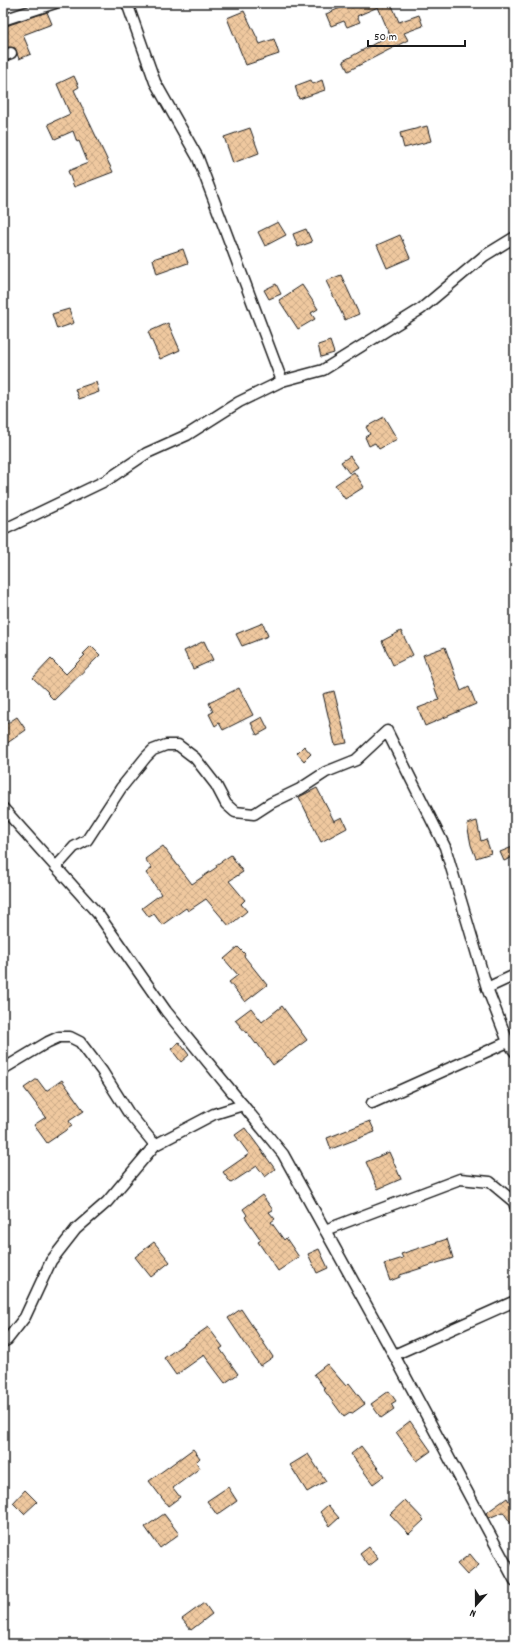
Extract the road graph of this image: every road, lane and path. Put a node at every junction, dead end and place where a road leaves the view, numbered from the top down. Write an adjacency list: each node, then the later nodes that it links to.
1 (54, 3): 3 (street)
2 (127, 3): 5 (street)
3 (3, 20)
4 (515, 237): 5 (street)
5 (282, 381): 6 (street)
6 (3, 530)
7 (3, 808): 8 (street)
8 (56, 867): 10 (street); 15 (street)
9 (515, 975): 10 (street)
10 (487, 988): 11 (street)
11 (508, 1042): 12 (street); 14 (street)
12 (515, 1052)
13 (3, 1070): 16 (street)
14 (372, 1103)
15 (243, 1105): 16 (street); 18 (street)
16 (155, 1145): 20 (street)
17 (515, 1203): 18 (street)
18 (325, 1230): 21 (street)
19 (515, 1301): 21 (street)
20 (3, 1342)
21 (394, 1355): 22 (street)
22 (515, 1581)

